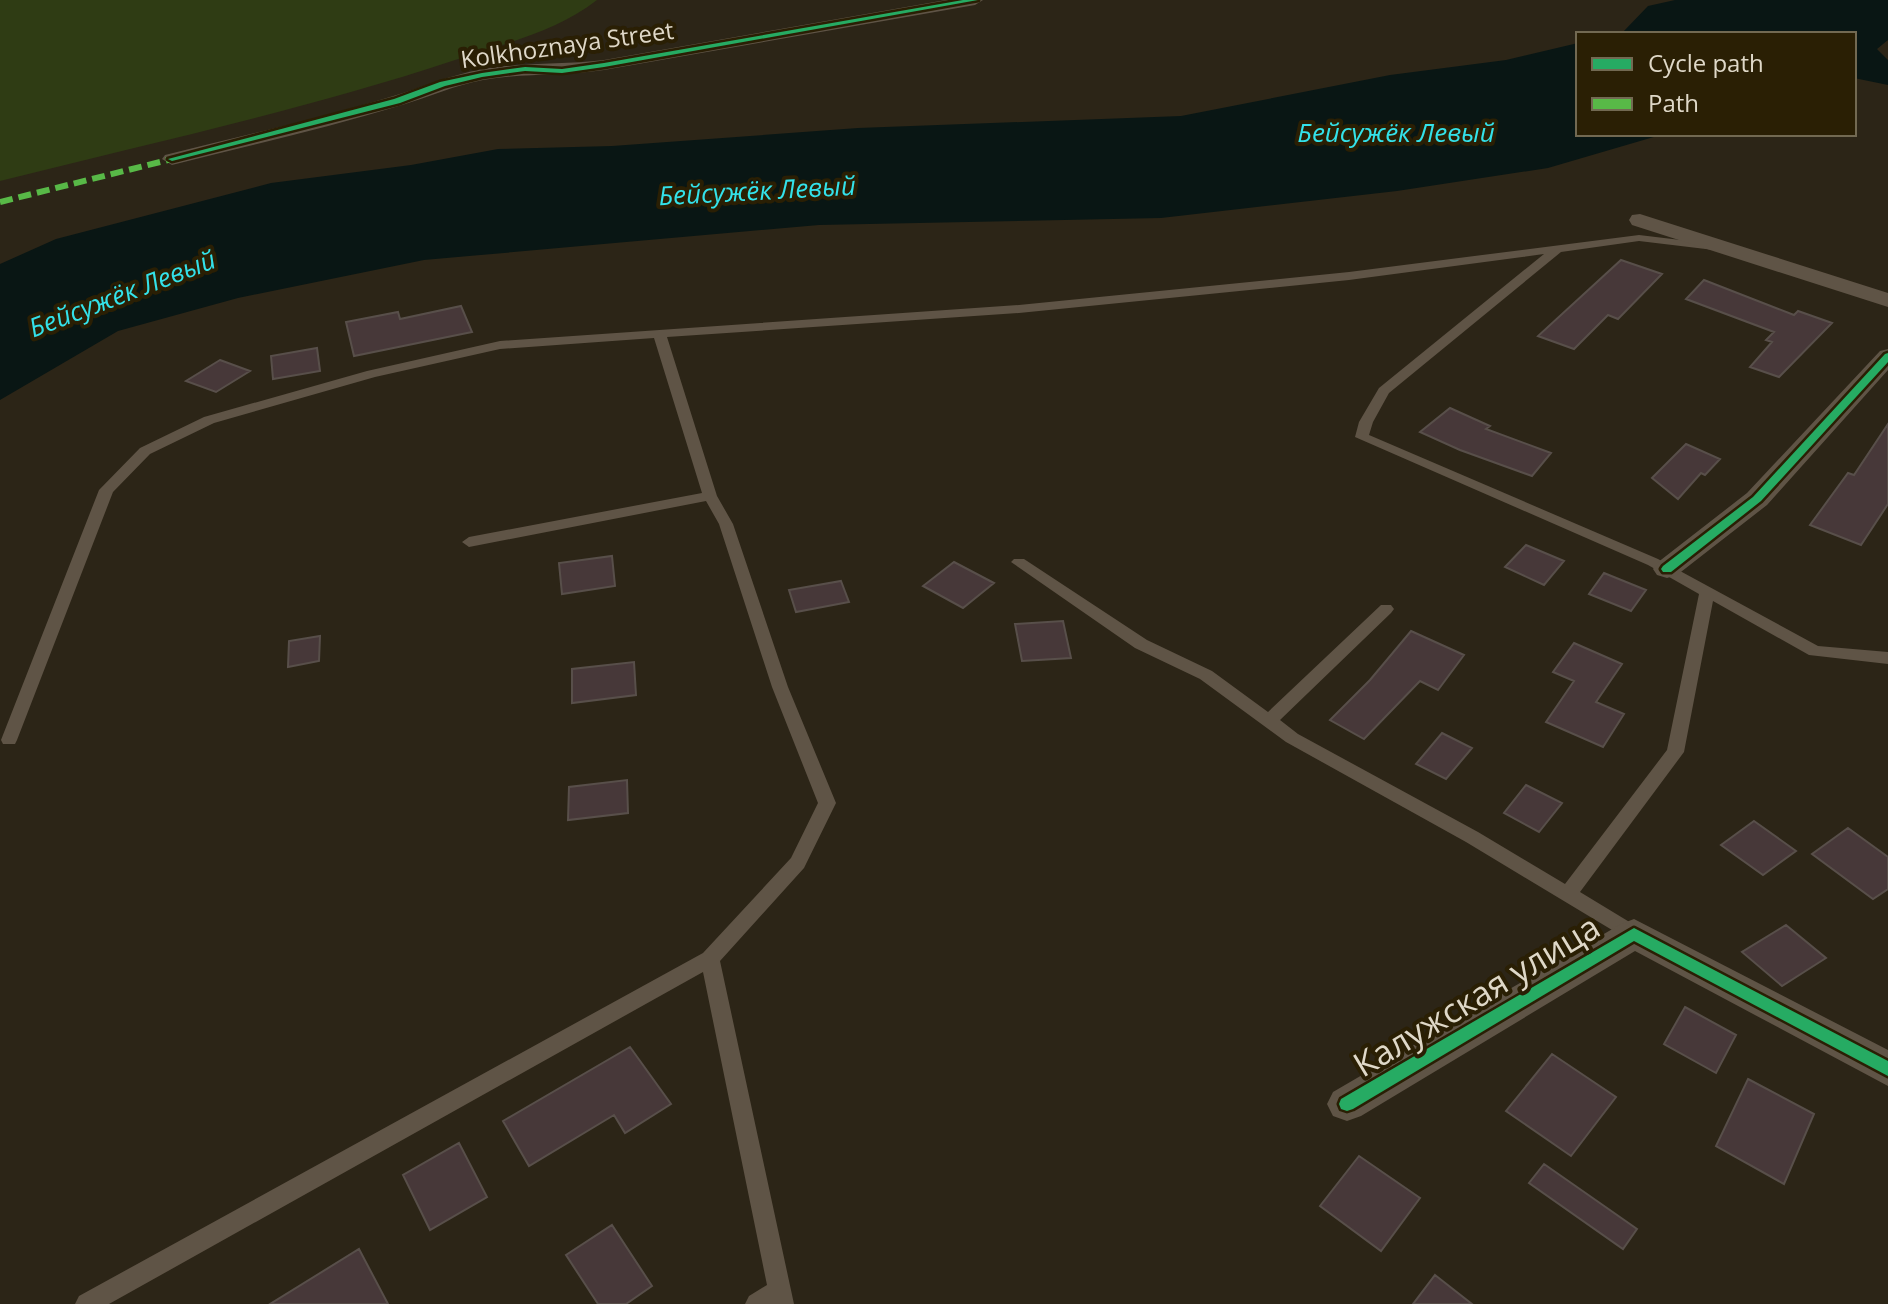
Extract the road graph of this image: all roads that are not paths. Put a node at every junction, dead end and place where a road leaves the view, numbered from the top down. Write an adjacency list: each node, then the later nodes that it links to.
1 (975, 0): 2 (street, Kolkhoznaya Street)
2 (172, 159)
3 (1640, 220): 5 (street)
4 (1562, 245): 5 (lane); 7 (lane); 12 (lane)
5 (1720, 248): 6 (street)
6 (1888, 300)
7 (659, 333): 9 (lane); 17 (lane)
8 (1888, 356): 12 (street)
9 (710, 496): 10 (lane); 20 (lane)
10 (469, 542)
11 (1019, 562): 16 (lane)
12 (1667, 569): 13 (lane)
13 (1707, 592): 15 (lane); 18 (lane)
14 (1386, 609): 16 (lane)
15 (1888, 658)
16 (1269, 721): 18 (lane)
17 (9, 740)
18 (1568, 894): 19 (lane)
19 (1634, 934): 21 (street, Калужская улица); 22 (street, Калужская улица)
20 (710, 959): 23 (lane); 24 (lane)
21 (1888, 1069)
22 (1347, 1104)
23 (780, 1297): 25 (lane)
24 (87, 1304)
25 (757, 1304)

